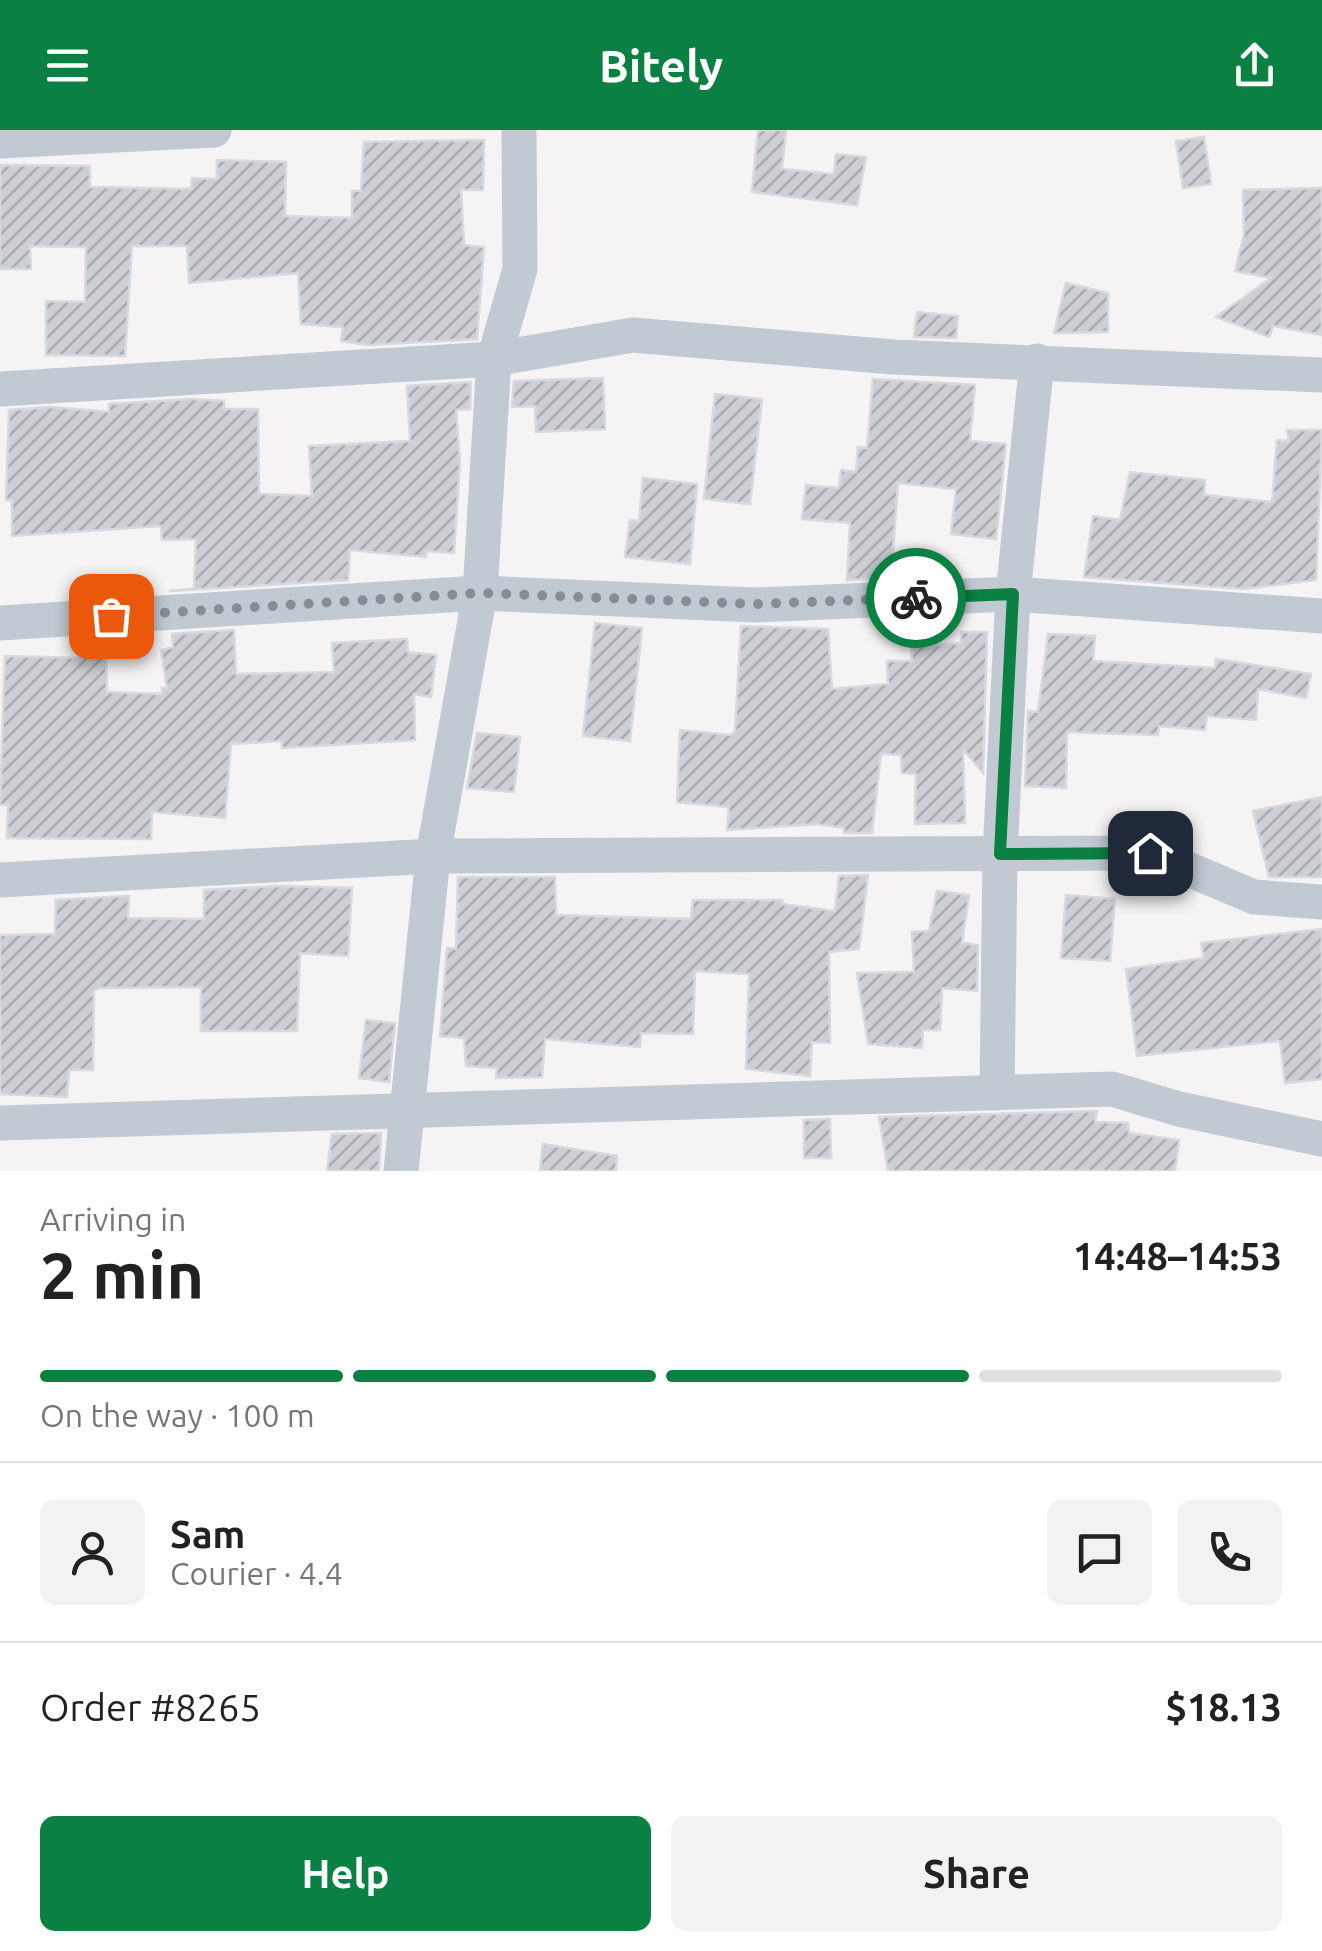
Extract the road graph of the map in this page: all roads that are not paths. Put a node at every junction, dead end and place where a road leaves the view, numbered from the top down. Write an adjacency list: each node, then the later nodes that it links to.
1 (214, 130): 3 (street)
2 (519, 130): 4 (street)
3 (0, 142)
4 (494, 359): 5 (street); 7 (street); 8 (street)
5 (1038, 360): 6 (street); 9 (street)
6 (1322, 375)
7 (0, 389)
8 (480, 593): 9 (street); 11 (street); 13 (street)
9 (1013, 594): 10 (street); 12 (street)
10 (1322, 616)
11 (0, 623)
12 (1000, 854): 13 (street); 15 (street); 16 (street)
13 (433, 856): 14 (street); 17 (street)
14 (0, 880)
15 (1322, 902)
16 (997, 1093): 17 (street); 19 (street)
17 (407, 1111): 18 (street); 20 (street)
18 (0, 1123)
19 (1322, 1138)
20 (400, 1171)

